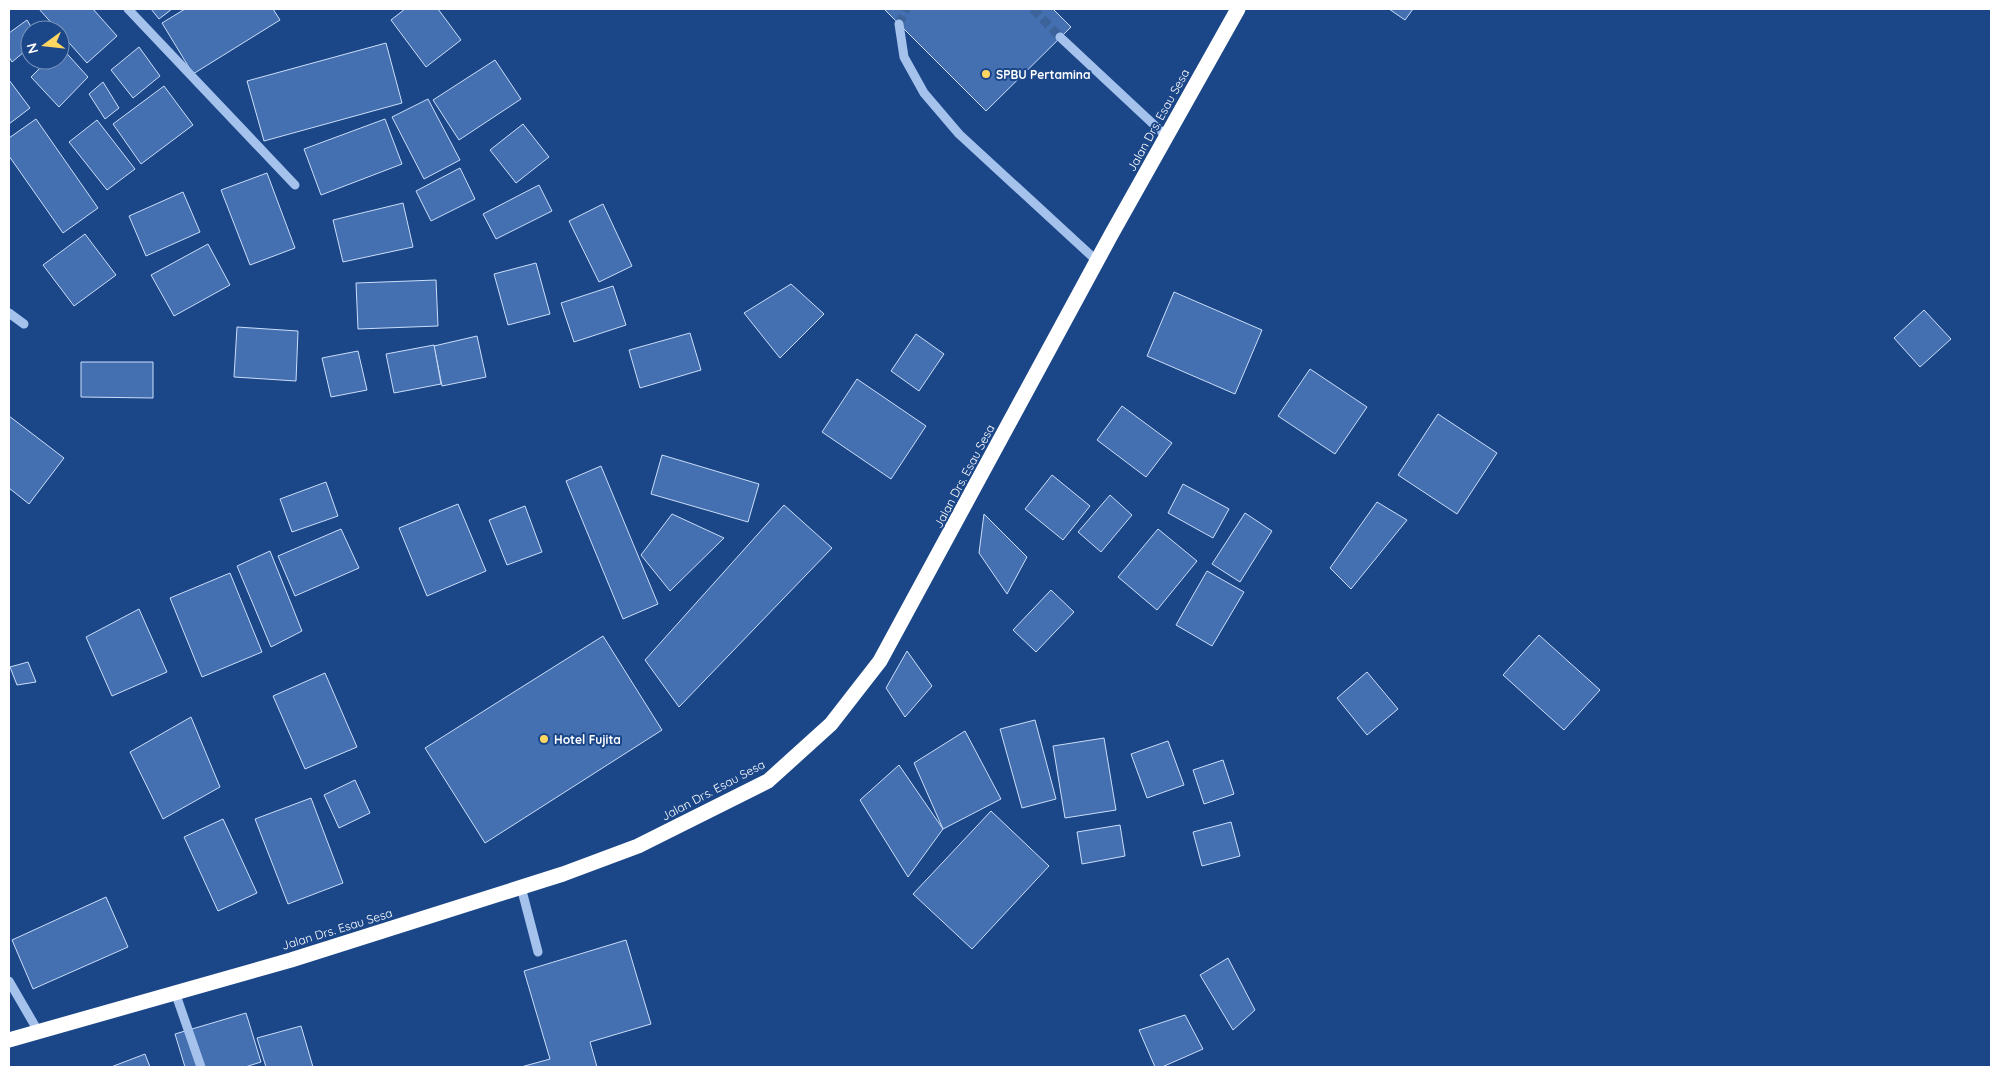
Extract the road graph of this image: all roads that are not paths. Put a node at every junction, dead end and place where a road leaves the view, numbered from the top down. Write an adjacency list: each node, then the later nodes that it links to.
1 (128, 9): 6 (street)
2 (1238, 9): 5 (highway, Jalan Drs. Esau Sesa)
3 (899, 24): 7 (street)
4 (1060, 37): 5 (street)
5 (1166, 136): 7 (highway, Jalan Drs. Esau Sesa)
6 (295, 185)
7 (1097, 261): 10 (highway, Jalan Drs. Esau Sesa)
8 (9, 314): 9 (street)
9 (24, 324)
10 (521, 887): 11 (street); 13 (highway, Jalan Drs. Esau Sesa)
11 (538, 952)
12 (9, 981): 14 (street)
13 (175, 992): 14 (highway, Jalan Drs. Esau Sesa); 16 (street)
14 (38, 1031): 15 (highway, Jalan Drs. Esau Sesa)
15 (9, 1040)
16 (201, 1067)

